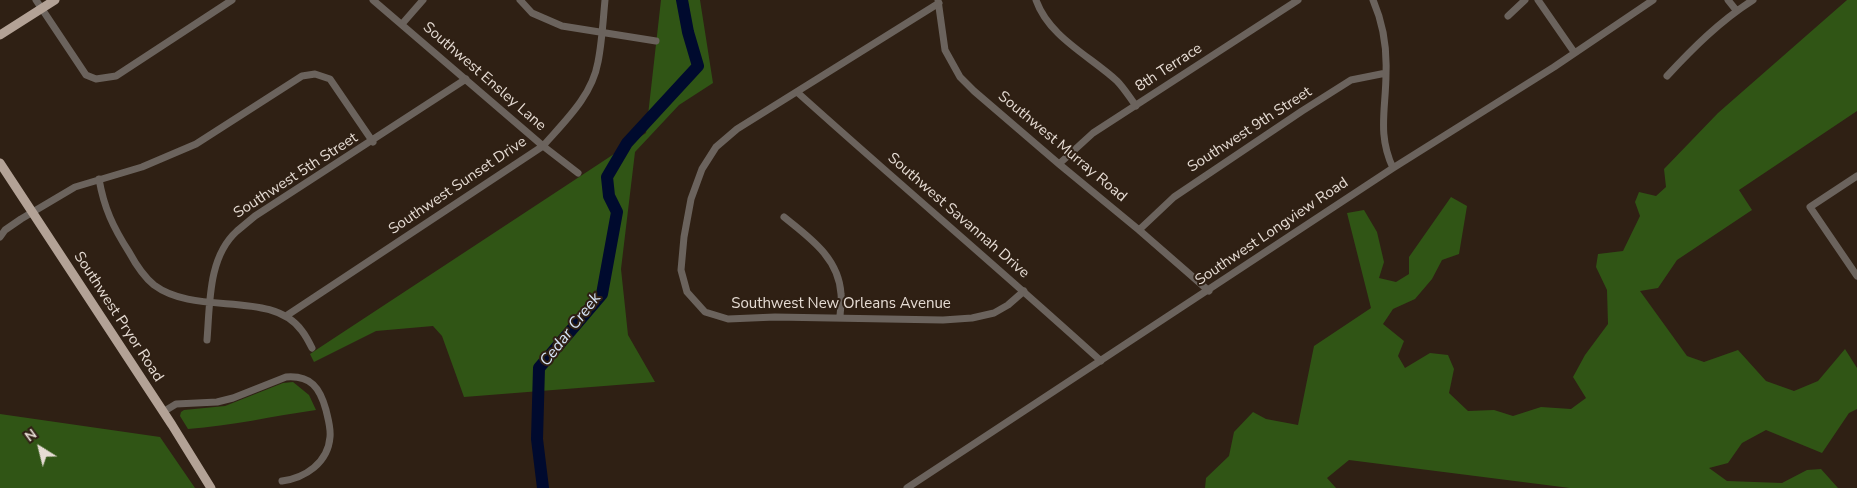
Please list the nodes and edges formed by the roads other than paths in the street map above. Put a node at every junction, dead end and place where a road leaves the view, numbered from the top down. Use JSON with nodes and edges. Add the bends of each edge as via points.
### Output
{"nodes":[{"id":1,"x":36,"y":0,"type":"edge"},
{"id":2,"x":55,"y":0,"type":"edge"},
{"id":3,"x":232,"y":0,"type":"edge"},
{"id":4,"x":373,"y":0,"type":"edge"},
{"id":5,"x":423,"y":0,"type":"edge"},
{"id":6,"x":520,"y":0,"type":"edge"},
{"id":7,"x":606,"y":0,"type":"edge"},
{"id":8,"x":1036,"y":0,"type":"edge"},
{"id":9,"x":1298,"y":0,"type":"edge"},
{"id":10,"x":1373,"y":0,"type":"edge"},
{"id":11,"x":1524,"y":0,"type":"edge"},
{"id":12,"x":1538,"y":0,"type":"edge"},
{"id":13,"x":1653,"y":0,"type":"edge"},
{"id":14,"x":1728,"y":0,"type":"edge"},
{"id":15,"x":1753,"y":0,"type":"edge"},
{"id":16,"x":938,"y":2,"type":"edge"},
{"id":17,"x":41,"y":9,"type":"junction"},
{"id":18,"x":1736,"y":10,"type":"junction"},
{"id":19,"x":1508,"y":16,"type":"dead end"},
{"id":20,"x":402,"y":24,"type":"junction"},
{"id":21,"x":602,"y":32,"type":"junction"},
{"id":22,"x":0,"y":36,"type":"edge"},
{"id":23,"x":656,"y":41,"type":"dead end"},
{"id":24,"x":1574,"y":52,"type":"junction"},
{"id":25,"x":1386,"y":73,"type":"junction"},
{"id":26,"x":1667,"y":76,"type":"dead end"},
{"id":27,"x":466,"y":79,"type":"junction"},
{"id":28,"x":797,"y":92,"type":"junction"},
{"id":29,"x":1136,"y":106,"type":"junction"},
{"id":30,"x":373,"y":142,"type":"junction"},
{"id":31,"x":543,"y":146,"type":"junction"},
{"id":32,"x":0,"y":162,"type":"edge"},
{"id":33,"x":1059,"y":164,"type":"junction"},
{"id":34,"x":1393,"y":168,"type":"junction"},
{"id":35,"x":578,"y":173,"type":"dead end"},
{"id":36,"x":1857,"y":176,"type":"edge"},
{"id":37,"x":99,"y":179,"type":"junction"},
{"id":38,"x":32,"y":211,"type":"junction"},
{"id":39,"x":784,"y":217,"type":"dead end"},
{"id":40,"x":1139,"y":230,"type":"junction"},
{"id":41,"x":0,"y":237,"type":"edge"},
{"id":42,"x":1857,"y":276,"type":"edge"},
{"id":43,"x":1024,"y":291,"type":"junction"},
{"id":44,"x":1209,"y":291,"type":"junction"},
{"id":45,"x":210,"y":303,"type":"junction"},
{"id":46,"x":286,"y":316,"type":"junction"},
{"id":47,"x":840,"y":318,"type":"junction"},
{"id":48,"x":207,"y":340,"type":"dead end"},
{"id":49,"x":312,"y":348,"type":"dead end"},
{"id":50,"x":1101,"y":361,"type":"junction"},
{"id":51,"x":163,"y":412,"type":"junction"},
{"id":52,"x":282,"y":481,"type":"dead end"},
{"id":53,"x":211,"y":488,"type":"edge"},
{"id":54,"x":907,"y":488,"type":"edge"}],
"edges":[{"from":1,"to":17,"type":"street"},
{"from":2,"to":17,"type":"main road"},
{"from":3,"to":17,"type":"street","via":[[116,76],[96,79],[86,75]]},
{"from":4,"to":20,"type":"street","name":"Southwest Ensley Lane"},
{"from":5,"to":20,"type":"street"},
{"from":6,"to":21,"type":"street","via":[[532,13],[546,20],[562,26]]},
{"from":7,"to":21,"type":"street","name":"Southwest Sunset Drive"},
{"from":8,"to":29,"type":"street","via":[[1048,22],[1076,50],[1118,82]]},
{"from":9,"to":29,"type":"street","name":"8th Terrace"},
{"from":10,"to":25,"type":"street","via":[[1385,42]]},
{"from":11,"to":19,"type":"street"},
{"from":12,"to":24,"type":"street"},
{"from":13,"to":24,"type":"street","name":"Southwest Longview Road"},
{"from":14,"to":18,"type":"street"},
{"from":15,"to":18,"type":"street"},
{"from":16,"to":28,"type":"street","name":"Southwest New Orleans Avenue"},
{"from":16,"to":33,"type":"street","name":"Southwest Murray Road","via":[[945,50],[960,77]]},
{"from":17,"to":22,"type":"main road"},
{"from":18,"to":26,"type":"street"},
{"from":20,"to":27,"type":"street","name":"Southwest Ensley Lane"},
{"from":21,"to":23,"type":"street"},
{"from":21,"to":31,"type":"street","name":"Southwest Sunset Drive","via":[[598,64],[590,85],[576,110]]},
{"from":24,"to":34,"type":"street","name":"Southwest Longview Road"},
{"from":25,"to":34,"type":"street","via":[[1383,137]]},
{"from":25,"to":40,"type":"street","name":"Southwest 9th Street","via":[[1351,80],[1302,111],[1174,197]]},
{"from":27,"to":30,"type":"street","name":"Southwest 5th Street"},
{"from":27,"to":31,"type":"street","name":"Southwest Ensley Lane"},
{"from":28,"to":43,"type":"street","name":"Southwest Savannah Drive"},
{"from":28,"to":47,"type":"street","name":"Southwest New Orleans Avenue","via":[[737,129],[716,147],[702,169],[691,198],[681,270],[687,292],[705,312],[728,319]]},
{"from":29,"to":33,"type":"street","name":"8th Terrace","via":[[1093,133]]},
{"from":30,"to":37,"type":"street","via":[[330,79],[315,74],[289,83],[196,144],[142,167]]},
{"from":30,"to":45,"type":"street","name":"Southwest 5th Street","via":[[236,232],[222,251],[213,277]]},
{"from":31,"to":35,"type":"street","name":"Southwest Ensley Lane"},
{"from":31,"to":46,"type":"street","name":"Southwest Sunset Drive"},
{"from":32,"to":38,"type":"main road","name":"Southwest Pryor Road"},
{"from":33,"to":40,"type":"street","name":"Southwest Murray Road"},
{"from":34,"to":44,"type":"street","name":"Southwest Longview Road"},
{"from":36,"to":42,"type":"street","via":[[1810,207]]},
{"from":37,"to":38,"type":"street","via":[[75,187]]},
{"from":37,"to":45,"type":"street","via":[[110,220],[153,285],[176,297]]},
{"from":38,"to":41,"type":"street"},
{"from":38,"to":51,"type":"main road","name":"Southwest Pryor Road"},
{"from":39,"to":47,"type":"street","via":[[818,244],[837,273],[841,294]]},
{"from":40,"to":44,"type":"street","name":"Southwest Murray Road"},
{"from":43,"to":47,"type":"street","name":"Southwest New Orleans Avenue","via":[[994,314],[972,318]]},
{"from":43,"to":50,"type":"street","name":"Southwest Savannah Drive"},
{"from":44,"to":50,"type":"street","name":"Southwest Longview Road"},
{"from":45,"to":46,"type":"street","via":[[270,309]]},
{"from":45,"to":48,"type":"street","name":"Southwest 5th Street"},
{"from":46,"to":49,"type":"street","via":[[302,330]]},
{"from":50,"to":54,"type":"street","name":"Southwest Longview Road"},
{"from":51,"to":52,"type":"street","via":[[176,404],[233,398],[286,377],[308,381],[322,396],[330,426],[329,441],[313,469],[300,477]]},
{"from":51,"to":53,"type":"main road","name":"Southwest Pryor Road"}]}
